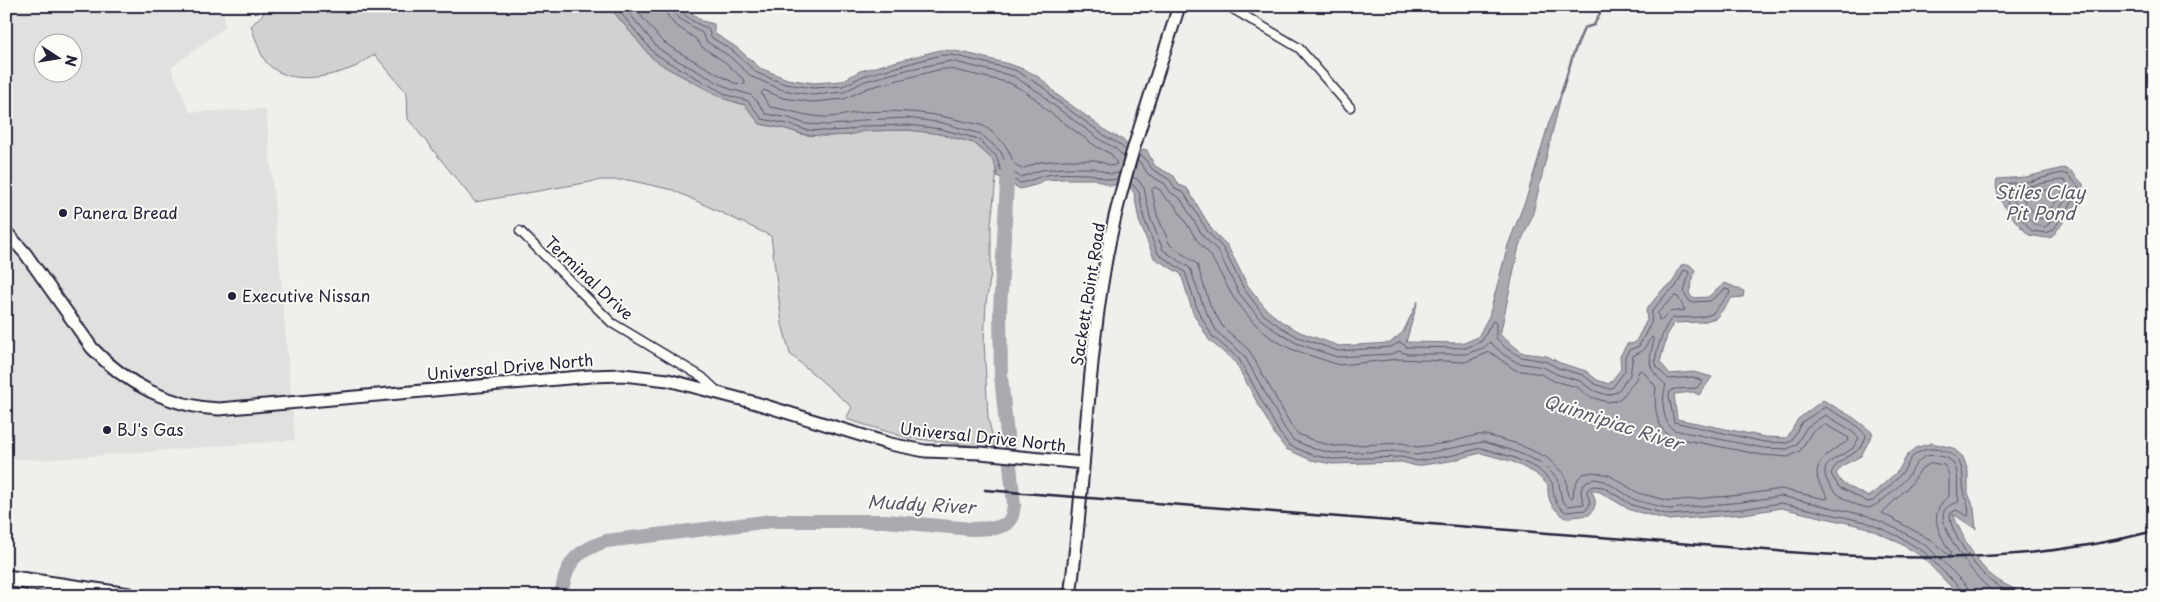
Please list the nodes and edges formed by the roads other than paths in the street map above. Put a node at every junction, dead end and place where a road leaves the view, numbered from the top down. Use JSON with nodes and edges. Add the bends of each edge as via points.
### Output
{"nodes":[{"id":1,"x":1179,"y":6,"type":"edge"},
{"id":2,"x":1228,"y":6,"type":"edge"},
{"id":3,"x":1350,"y":107,"type":"dead end"},
{"id":4,"x":6,"y":232,"type":"edge"},
{"id":5,"x":520,"y":232,"type":"dead end"},
{"id":6,"x":717,"y":392,"type":"junction"},
{"id":7,"x":1083,"y":464,"type":"junction"},
{"id":8,"x":6,"y":578,"type":"edge"},
{"id":9,"x":129,"y":596,"type":"edge"},
{"id":10,"x":1070,"y":596,"type":"edge"}],
"edges":[{"from":1,"to":7,"type":"street","name":"Sackett Point Road","via":[[1111,235],[1100,296]]},
{"from":2,"to":3,"type":"street","via":[[1299,48]]},
{"from":4,"to":6,"type":"street","name":"Universal Drive North","via":[[102,359],[148,390],[188,406],[219,409],[623,375],[668,380]]},
{"from":5,"to":6,"type":"street","name":"Terminal Drive","via":[[612,323],[702,376]]},
{"from":6,"to":7,"type":"street","name":"Universal Drive North","via":[[890,444],[925,451],[980,453]]},
{"from":7,"to":10,"type":"street","name":"Sackett Point Road"},
{"from":8,"to":9,"type":"highway"}]}
